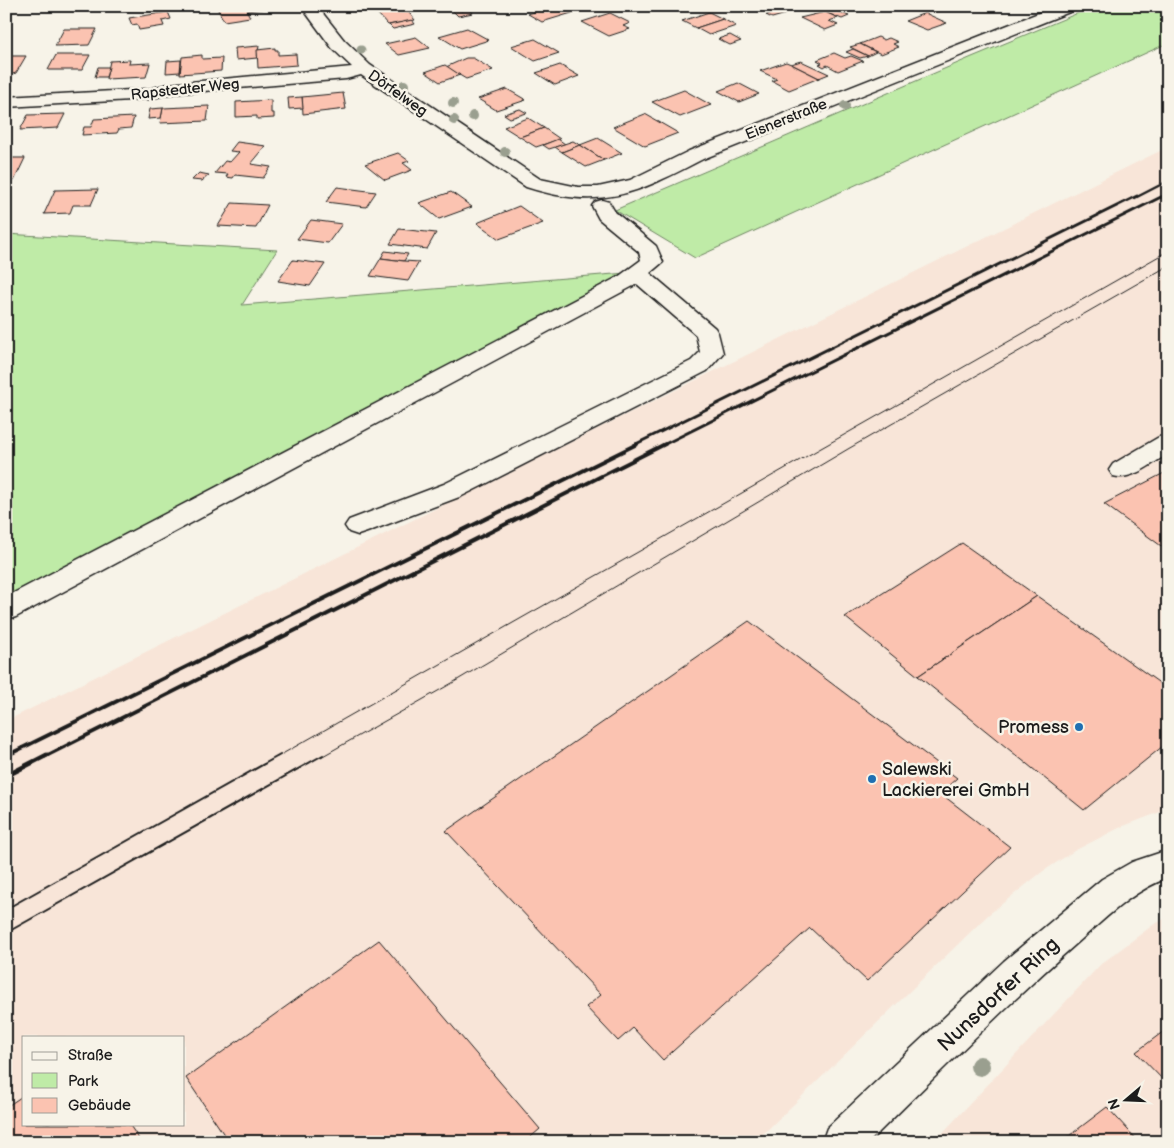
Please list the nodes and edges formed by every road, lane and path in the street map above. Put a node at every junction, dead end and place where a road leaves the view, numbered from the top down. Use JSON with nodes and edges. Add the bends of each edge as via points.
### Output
{"nodes":[{"id":1,"x":309,"y":6,"type":"edge"},
{"id":2,"x":1071,"y":6,"type":"edge"},
{"id":3,"x":364,"y":69,"type":"junction"},
{"id":4,"x":6,"y":102,"type":"edge"},
{"id":5,"x":503,"y":163,"type":"joint"},
{"id":6,"x":602,"y":206,"type":"dead end"},
{"id":7,"x":637,"y":273,"type":"junction"},
{"id":8,"x":1168,"y":443,"type":"edge"},
{"id":9,"x":1122,"y":470,"type":"dead end"},
{"id":10,"x":358,"y":526,"type":"dead end"},
{"id":11,"x":6,"y":610,"type":"edge"},
{"id":12,"x":1168,"y":864,"type":"edge"},
{"id":13,"x":841,"y":1142,"type":"edge"}],
"edges":[{"from":1,"to":3,"type":"street","name":"Dörfelweg","via":[[338,44]]},
{"from":2,"to":5,"type":"street","name":"Eisnerstraße","via":[[696,155],[647,181],[619,191],[596,194],[547,189],[533,184]]},
{"from":3,"to":4,"type":"street","name":"Rapstedter Weg","via":[[346,74],[170,89],[149,94]]},
{"from":3,"to":5,"type":"street","name":"Dörfelweg"},
{"from":6,"to":7,"type":"street","via":[[606,215],[649,250],[652,262]]},
{"from":7,"to":10,"type":"street","via":[[707,333],[712,354],[698,366],[453,490]]},
{"from":7,"to":11,"type":"street","via":[[626,282]]},
{"from":8,"to":9,"type":"street"},
{"from":12,"to":13,"type":"street","name":"Nunsdorfer Ring","via":[[1144,872],[1114,890],[1017,973]]}]}
